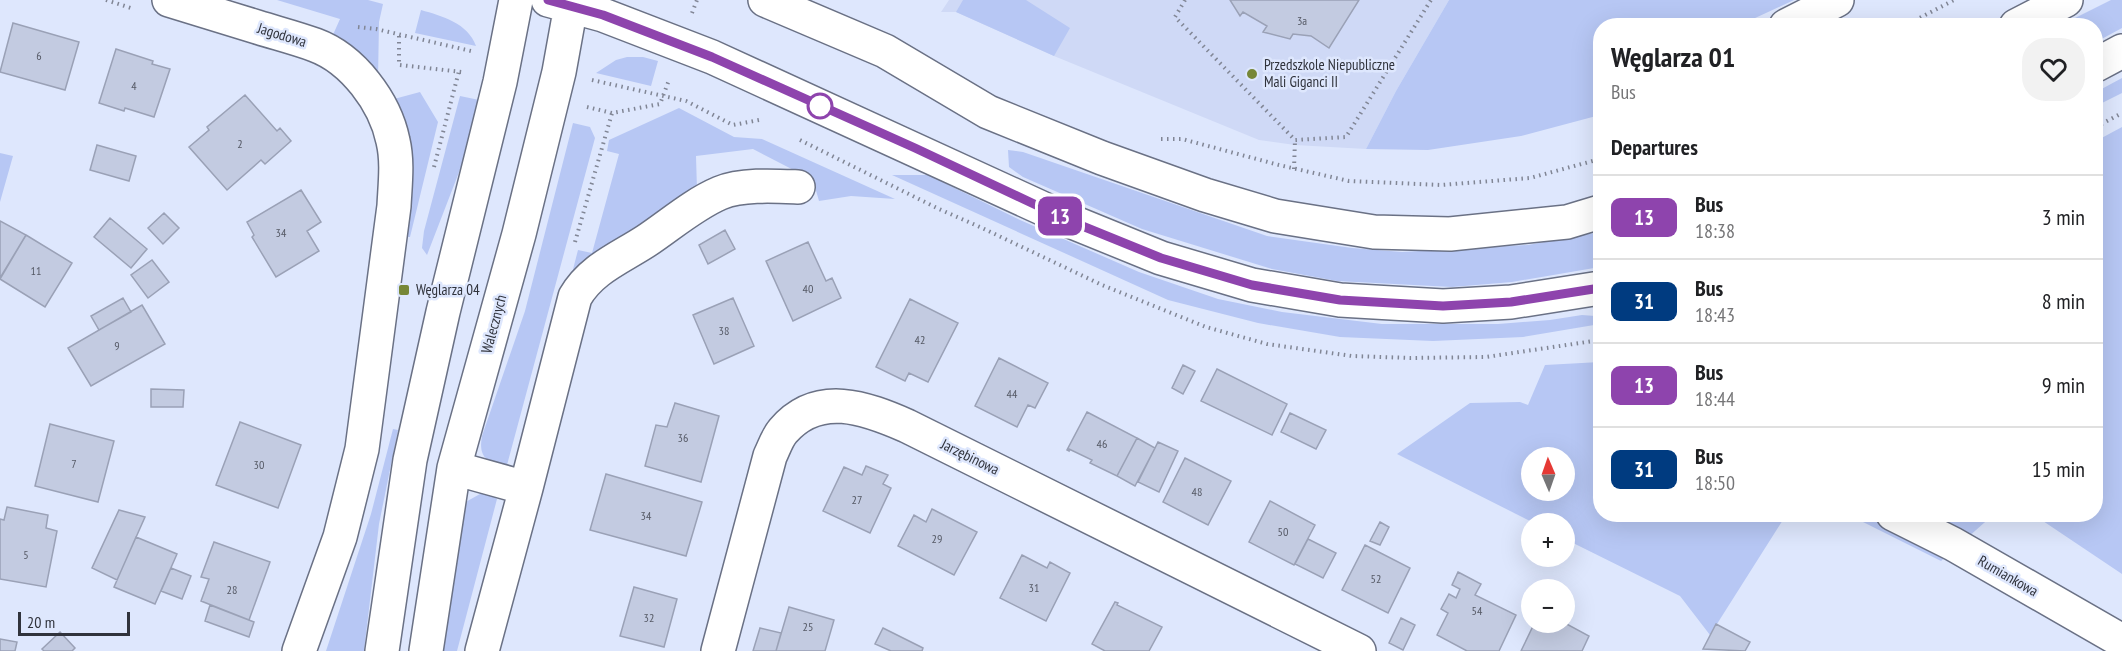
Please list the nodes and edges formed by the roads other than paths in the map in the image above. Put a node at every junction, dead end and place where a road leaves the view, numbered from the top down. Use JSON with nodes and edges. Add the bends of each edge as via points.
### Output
{"nodes":[{"id":1,"x":516,"y":0,"type":"edge"},
{"id":2,"x":765,"y":0,"type":"edge"},
{"id":3,"x":1837,"y":0,"type":"edge"},
{"id":4,"x":2063,"y":1,"type":"edge"},
{"id":5,"x":564,"y":2,"type":"edge"},
{"id":6,"x":154,"y":5,"type":"edge"},
{"id":7,"x":1802,"y":18,"type":"edge"},
{"id":8,"x":2031,"y":18,"type":"edge"},
{"id":9,"x":2122,"y":51,"type":"edge"},
{"id":10,"x":2103,"y":61,"type":"edge"},
{"id":11,"x":798,"y":187,"type":"dead end"},
{"id":12,"x":1593,"y":214,"type":"edge"},
{"id":13,"x":1593,"y":289,"type":"edge"},
{"id":14,"x":454,"y":468,"type":"junction"},
{"id":15,"x":526,"y":488,"type":"junction"},
{"id":16,"x":1909,"y":522,"type":"edge"},
{"id":17,"x":2122,"y":641,"type":"edge"},
{"id":18,"x":299,"y":651,"type":"edge"},
{"id":19,"x":382,"y":651,"type":"edge"},
{"id":20,"x":426,"y":651,"type":"edge"},
{"id":21,"x":482,"y":651,"type":"edge"},
{"id":22,"x":718,"y":651,"type":"edge"},
{"id":23,"x":1359,"y":651,"type":"edge"}],
"edges":[{"from":1,"to":19,"type":"street","via":[[410,460]]},
{"from":2,"to":12,"type":"street","via":[[885,51],[988,112],[1143,173],[1275,216],[1374,232],[1450,234],[1567,222]]},
{"from":3,"to":7,"type":"street"},
{"from":4,"to":8,"type":"street"},
{"from":5,"to":13,"type":"street","via":[[712,57],[1070,221],[1161,258],[1252,285],[1340,300],[1443,306],[1511,302]]},
{"from":5,"to":14,"type":"street","name":"Walecznych","via":[[559,72]]},
{"from":6,"to":18,"type":"street","name":"Jagodowa","via":[[317,45],[347,64],[364,82],[394,142],[394,206],[364,437],[340,537]]},
{"from":9,"to":10,"type":"street"},
{"from":11,"to":15,"type":"street","via":[[765,185],[722,192],[600,268],[582,285],[575,297]]},
{"from":14,"to":15,"type":"street"},
{"from":14,"to":20,"type":"street","name":"Walecznych"},
{"from":15,"to":21,"type":"street"},
{"from":16,"to":17,"type":"street","name":"Rumiankowa"},
{"from":22,"to":23,"type":"street","name":"Jarzębinowa","via":[[770,456],[782,432],[800,416],[825,407],[851,406],[907,426]]}]}
